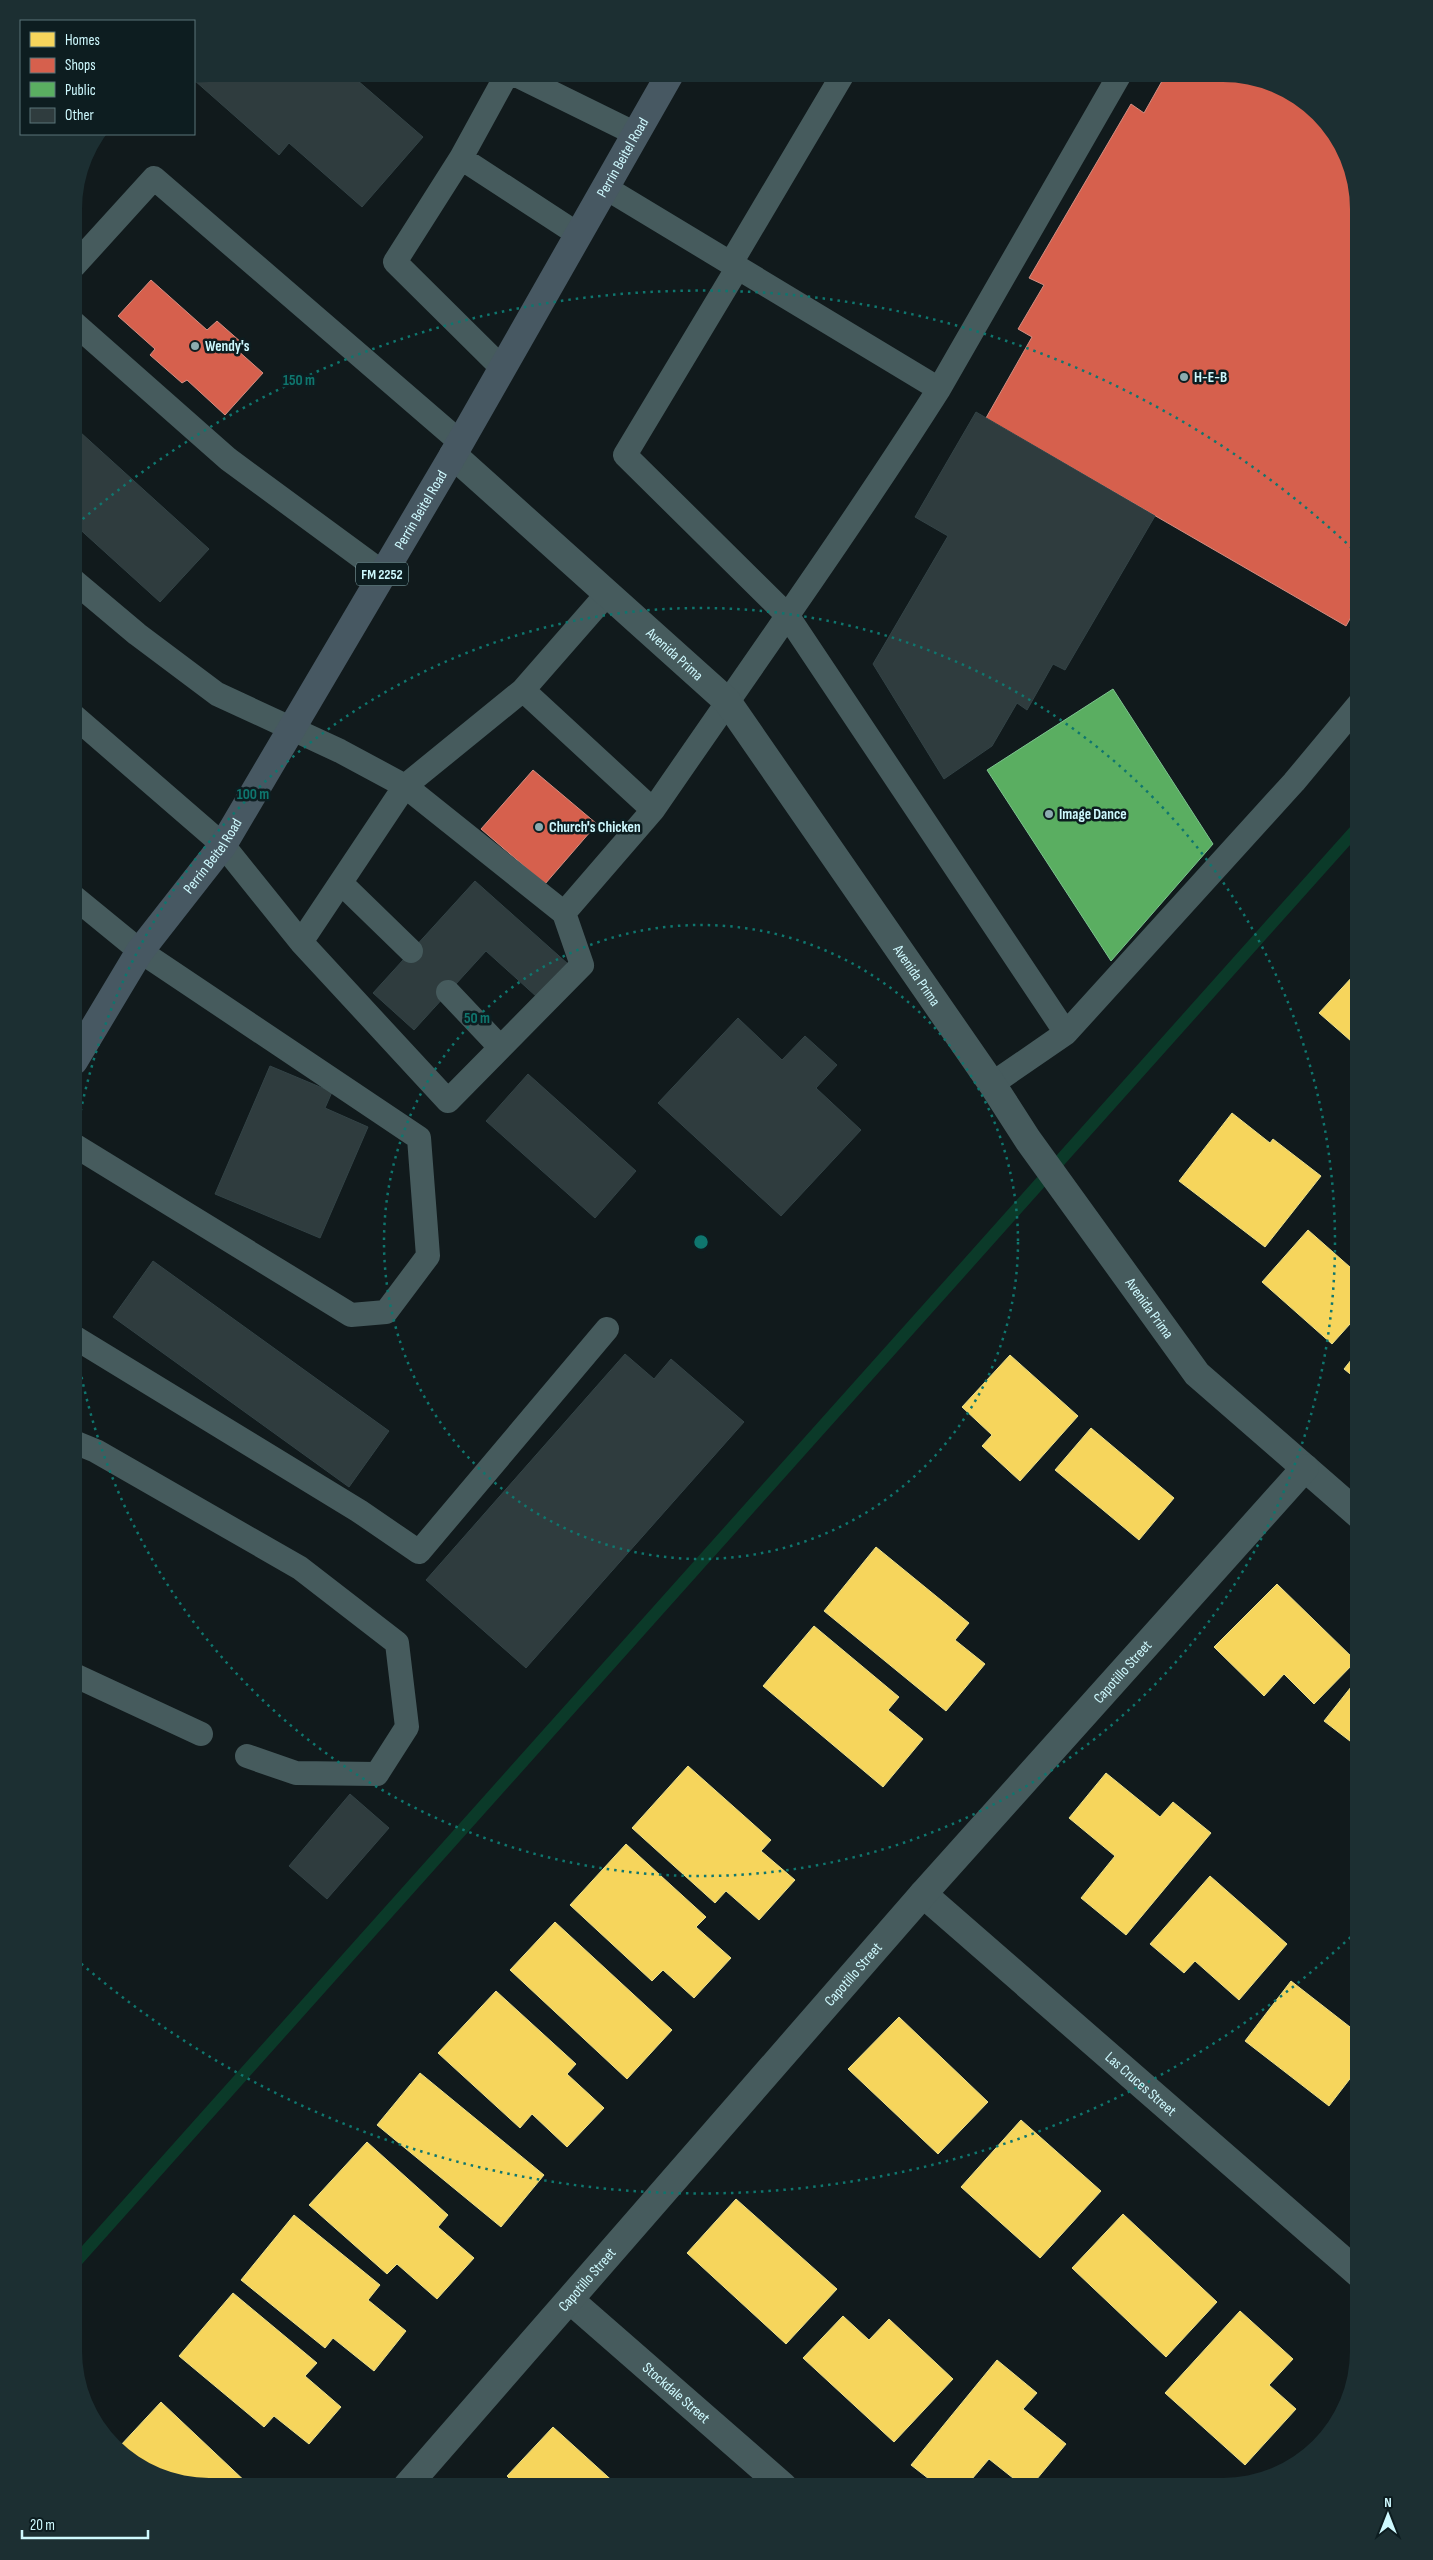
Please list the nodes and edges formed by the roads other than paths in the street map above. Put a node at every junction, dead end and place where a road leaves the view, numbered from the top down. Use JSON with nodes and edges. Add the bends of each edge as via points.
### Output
{"nodes":[{"id":1,"x":502,"y":83,"type":"edge"},
{"id":2,"x":532,"y":83,"type":"edge"},
{"id":3,"x":665,"y":83,"type":"edge"},
{"id":4,"x":837,"y":83,"type":"edge"},
{"id":5,"x":1115,"y":83,"type":"edge"},
{"id":6,"x":636,"y":134,"type":"junction"},
{"id":7,"x":461,"y":158,"type":"junction"},
{"id":8,"x":606,"y":188,"type":"junction"},
{"id":9,"x":578,"y":235,"type":"junction"},
{"id":10,"x":83,"y":256,"type":"edge"},
{"id":11,"x":735,"y":265,"type":"junction"},
{"id":12,"x":83,"y":331,"type":"edge"},
{"id":13,"x":502,"y":368,"type":"junction"},
{"id":14,"x":939,"y":389,"type":"junction"},
{"id":15,"x":456,"y":449,"type":"junction"},
{"id":16,"x":383,"y":573,"type":"junction"},
{"id":17,"x":83,"y":589,"type":"edge"},
{"id":18,"x":607,"y":594,"type":"junction"},
{"id":19,"x":787,"y":615,"type":"junction"},
{"id":20,"x":523,"y":690,"type":"junction"},
{"id":21,"x":726,"y":701,"type":"junction"},
{"id":22,"x":1350,"y":715,"type":"edge"},
{"id":23,"x":83,"y":724,"type":"edge"},
{"id":24,"x":293,"y":729,"type":"junction"},
{"id":25,"x":405,"y":786,"type":"junction"},
{"id":26,"x":654,"y":810,"type":"junction"},
{"id":27,"x":223,"y":845,"type":"junction"},
{"id":28,"x":341,"y":883,"type":"junction"},
{"id":29,"x":83,"y":904,"type":"edge"},
{"id":30,"x":564,"y":913,"type":"junction"},
{"id":31,"x":301,"y":942,"type":"junction"},
{"id":32,"x":140,"y":951,"type":"junction"},
{"id":33,"x":411,"y":952,"type":"dead end"},
{"id":34,"x":448,"y":992,"type":"dead end"},
{"id":35,"x":1066,"y":1033,"type":"junction"},
{"id":36,"x":83,"y":1047,"type":"edge"},
{"id":37,"x":500,"y":1047,"type":"junction"},
{"id":38,"x":992,"y":1084,"type":"junction"},
{"id":39,"x":83,"y":1150,"type":"edge"},
{"id":40,"x":607,"y":1329,"type":"dead end"},
{"id":41,"x":82,"y":1342,"type":"edge"},
{"id":42,"x":82,"y":1445,"type":"edge"},
{"id":43,"x":1305,"y":1468,"type":"junction"},
{"id":44,"x":1350,"y":1508,"type":"edge"},
{"id":45,"x":82,"y":1679,"type":"edge"},
{"id":46,"x":201,"y":1734,"type":"dead end"},
{"id":47,"x":247,"y":1756,"type":"dead end"},
{"id":48,"x":922,"y":1894,"type":"junction"},
{"id":49,"x":1350,"y":2266,"type":"edge"},
{"id":50,"x":570,"y":2300,"type":"junction"},
{"id":51,"x":415,"y":2477,"type":"edge"},
{"id":52,"x":773,"y":2478,"type":"edge"}],
"edges":[{"from":1,"to":7,"type":"lane"},
{"from":2,"to":6,"type":"lane"},
{"from":3,"to":6,"type":"main road","name":"Perrin Beitel Road","number":"FM 2252"},
{"from":4,"to":11,"type":"lane"},
{"from":5,"to":14,"type":"lane"},
{"from":6,"to":8,"type":"main road","name":"Perrin Beitel Road","number":"FM 2252"},
{"from":7,"to":9,"type":"lane"},
{"from":7,"to":13,"type":"lane","via":[[395,262]]},
{"from":8,"to":9,"type":"main road","name":"Perrin Beitel Road","number":"FM 2252"},
{"from":8,"to":11,"type":"lane"},
{"from":9,"to":13,"type":"main road","name":"Perrin Beitel Road","number":"FM 2252"},
{"from":10,"to":15,"type":"lane","via":[[154,178]]},
{"from":11,"to":14,"type":"lane"},
{"from":11,"to":19,"type":"lane","via":[[625,456]]},
{"from":12,"to":16,"type":"lane","via":[[228,459]]},
{"from":13,"to":15,"type":"main road","name":"Perrin Beitel Road","number":"FM 2252"},
{"from":14,"to":19,"type":"lane","via":[[870,498]]},
{"from":15,"to":16,"type":"main road","name":"Perrin Beitel Road","number":"FM 2252"},
{"from":15,"to":18,"type":"street","name":"Avenida Prima"},
{"from":16,"to":24,"type":"main road","name":"Perrin Beitel Road","number":"FM 2252"},
{"from":17,"to":24,"type":"lane","via":[[217,694]]},
{"from":18,"to":20,"type":"lane"},
{"from":18,"to":21,"type":"street","name":"Avenida Prima"},
{"from":19,"to":21,"type":"lane"},
{"from":19,"to":35,"type":"lane"},
{"from":20,"to":25,"type":"lane"},
{"from":20,"to":26,"type":"lane"},
{"from":21,"to":26,"type":"lane"},
{"from":21,"to":38,"type":"street","name":"Avenida Prima"},
{"from":22,"to":35,"type":"lane","via":[[1294,782]]},
{"from":23,"to":27,"type":"lane"},
{"from":24,"to":25,"type":"lane"},
{"from":24,"to":27,"type":"main road","name":"Perrin Beitel Road","number":"FM 2252"},
{"from":25,"to":28,"type":"lane"},
{"from":25,"to":30,"type":"lane"},
{"from":26,"to":30,"type":"lane"},
{"from":27,"to":31,"type":"lane"},
{"from":27,"to":32,"type":"main road","name":"Perrin Beitel Road","number":"FM 2252"},
{"from":28,"to":31,"type":"lane"},
{"from":28,"to":33,"type":"lane"},
{"from":29,"to":32,"type":"lane"},
{"from":30,"to":37,"type":"lane","via":[[582,965]]},
{"from":31,"to":37,"type":"lane","via":[[448,1101]]},
{"from":32,"to":36,"type":"main road","name":"Perrin Beitel Road","number":"FM 2252"},
{"from":32,"to":39,"type":"lane","via":[[419,1138],[428,1256],[386,1312],[351,1315]]},
{"from":34,"to":37,"type":"lane"},
{"from":35,"to":38,"type":"lane"},
{"from":38,"to":43,"type":"street","name":"Avenida Prima","via":[[1028,1140],[1196,1374]]},
{"from":40,"to":41,"type":"lane","via":[[419,1552]]},
{"from":42,"to":47,"type":"lane","via":[[300,1568],[397,1643],[407,1727],[377,1774],[296,1773]]},
{"from":43,"to":44,"type":"street","name":"Avenida Prima"},
{"from":43,"to":48,"type":"street","name":"Capotillo Street"},
{"from":45,"to":46,"type":"lane"},
{"from":48,"to":49,"type":"street","name":"Las Cruces Street"},
{"from":48,"to":50,"type":"street","name":"Capotillo Street"},
{"from":50,"to":51,"type":"street","name":"Capotillo Street"},
{"from":50,"to":52,"type":"street","name":"Stockdale Street"}]}
